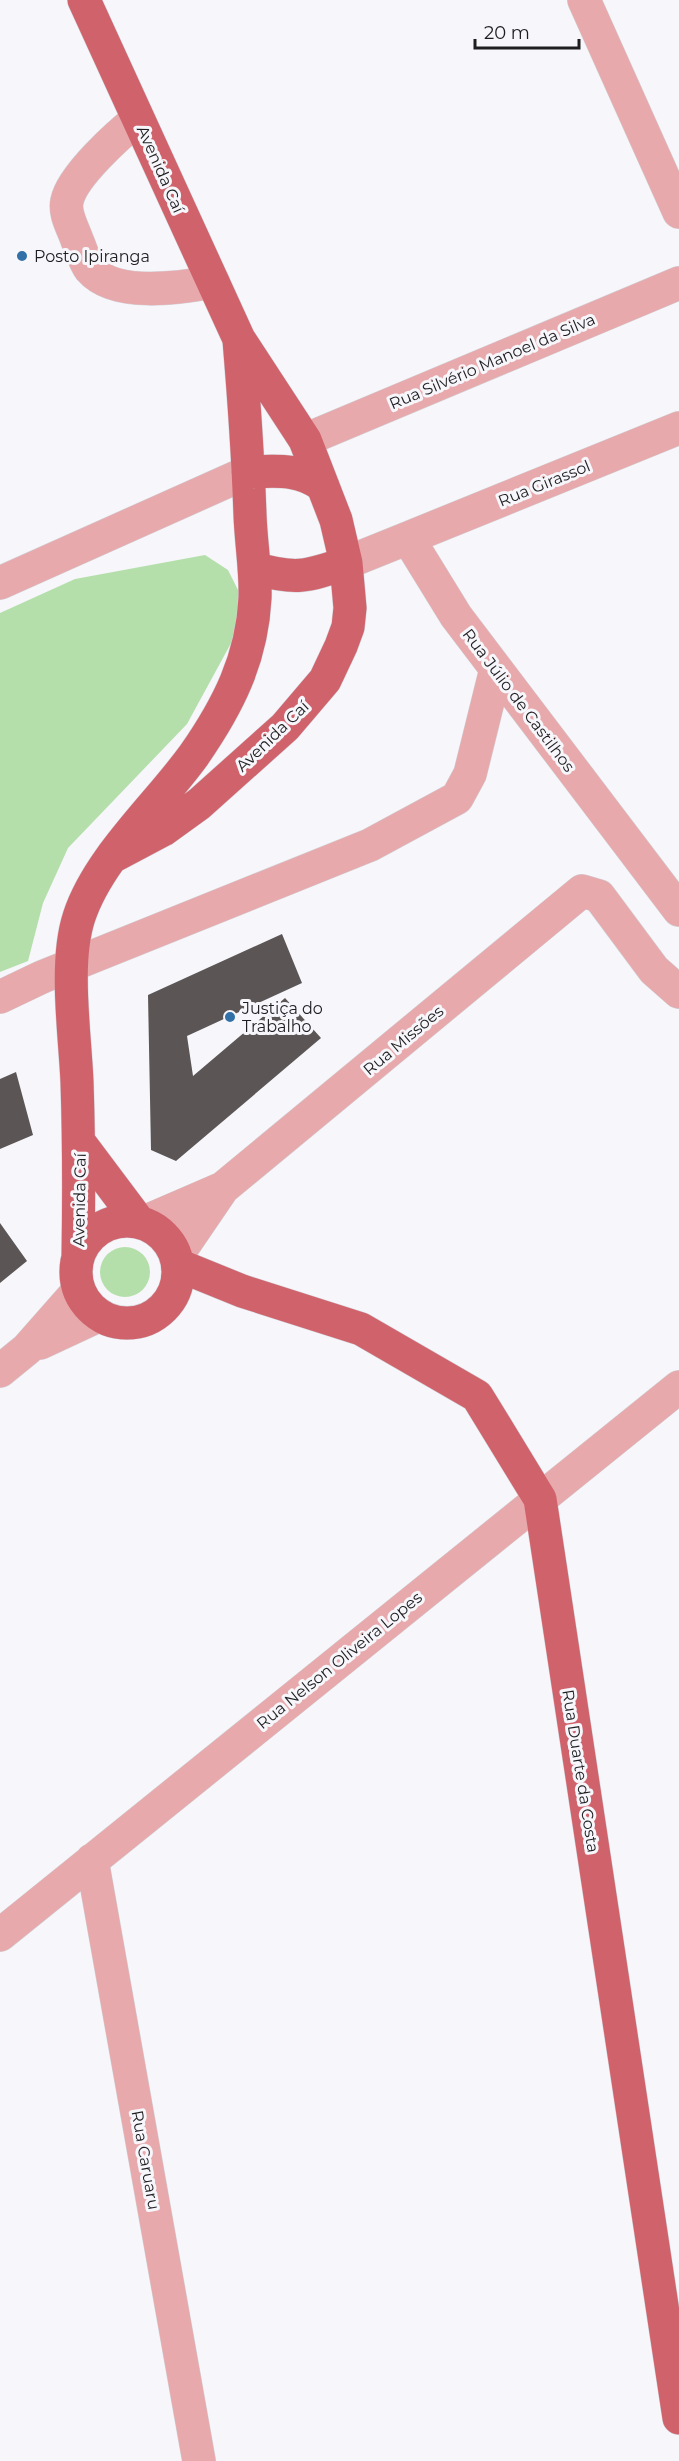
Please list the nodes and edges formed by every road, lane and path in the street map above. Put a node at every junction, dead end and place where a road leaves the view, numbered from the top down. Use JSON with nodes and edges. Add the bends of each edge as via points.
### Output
{"nodes":[{"id":1,"x":84,"y":0,"type":"edge"},
{"id":2,"x":584,"y":0,"type":"edge"},
{"id":3,"x":138,"y":119,"type":"junction"},
{"id":4,"x":679,"y":212,"type":"edge"},
{"id":5,"x":213,"y":282,"type":"junction"},
{"id":6,"x":679,"y":283,"type":"edge"},
{"id":7,"x":239,"y":339,"type":"junction"},
{"id":8,"x":679,"y":428,"type":"edge"},
{"id":9,"x":305,"y":440,"type":"junction"},
{"id":10,"x":248,"y":472,"type":"junction"},
{"id":11,"x":323,"y":486,"type":"junction"},
{"id":12,"x":408,"y":538,"type":"junction"},
{"id":13,"x":346,"y":563,"type":"junction"},
{"id":14,"x":254,"y":568,"type":"junction"},
{"id":15,"x":0,"y":583,"type":"edge"},
{"id":16,"x":496,"y":669,"type":"junction"},
{"id":17,"x":114,"y":856,"type":"junction"},
{"id":18,"x":679,"y":910,"type":"edge"},
{"id":19,"x":72,"y":965,"type":"junction"},
{"id":20,"x":679,"y":992,"type":"edge"},
{"id":21,"x":0,"y":996,"type":"edge"},
{"id":22,"x":79,"y":1142,"type":"junction"},
{"id":23,"x":223,"y":1188,"type":"junction"},
{"id":24,"x":141,"y":1223,"type":"junction"},
{"id":25,"x":78,"y":1258,"type":"junction"},
{"id":26,"x":177,"y":1261,"type":"junction"},
{"id":27,"x":80,"y":1290,"type":"junction"},
{"id":28,"x":242,"y":1291,"type":"junction"},
{"id":29,"x":171,"y":1298,"type":"junction"},
{"id":30,"x":100,"y":1316,"type":"junction"},
{"id":31,"x":27,"y":1349,"type":"junction"},
{"id":32,"x":0,"y":1371,"type":"edge"},
{"id":33,"x":679,"y":1386,"type":"edge"},
{"id":34,"x":540,"y":1499,"type":"junction"},
{"id":35,"x":92,"y":1860,"type":"junction"},
{"id":36,"x":0,"y":1935,"type":"edge"},
{"id":37,"x":674,"y":2345,"type":"edge"},
{"id":38,"x":679,"y":2418,"type":"edge"},
{"id":39,"x":199,"y":2461,"type":"edge"}],
"edges":[{"from":1,"to":3,"type":"main road","name":"Avenida Caí"},
{"from":2,"to":4,"type":"street"},
{"from":3,"to":5,"type":"main road","name":"Avenida Caí"},
{"from":3,"to":5,"type":"street","via":[[111,141],[67,200],[67,213],[89,267],[100,278],[129,286],[176,289]]},
{"from":5,"to":7,"type":"main road","name":"Avenida Caí"},
{"from":6,"to":9,"type":"street","name":"Rua Silvério Manoel da Silva"},
{"from":7,"to":9,"type":"main road","name":"Avenida Caí"},
{"from":7,"to":10,"type":"main road","name":"Avenida Caí"},
{"from":8,"to":12,"type":"street","name":"Rua Girassol"},
{"from":9,"to":11,"type":"main road","name":"Avenida Caí"},
{"from":10,"to":11,"type":"main road","via":[[297,472]]},
{"from":10,"to":14,"type":"main road","name":"Avenida Caí"},
{"from":10,"to":15,"type":"street"},
{"from":11,"to":13,"type":"main road","name":"Avenida Caí"},
{"from":12,"to":13,"type":"street"},
{"from":12,"to":16,"type":"street","name":"Rua Júlio de Castilhos","via":[[456,616]]},
{"from":13,"to":14,"type":"main road","via":[[316,573],[283,577]]},
{"from":13,"to":17,"type":"main road","name":"Avenida Caí","via":[[348,627],[335,662],[307,704],[199,804],[163,830]]},
{"from":14,"to":17,"type":"main road","name":"Avenida Caí","via":[[251,633],[236,686],[192,758]]},
{"from":16,"to":18,"type":"street","name":"Rua Júlio de Castilhos"},
{"from":16,"to":19,"type":"street","via":[[470,774],[458,798],[370,845]]},
{"from":17,"to":19,"type":"main road","name":"Avenida Caí","via":[[79,918]]},
{"from":19,"to":21,"type":"street"},
{"from":19,"to":22,"type":"main road","name":"Avenida Caí"},
{"from":20,"to":23,"type":"street","name":"Rua Missões","via":[[654,970],[599,896],[582,891]]},
{"from":22,"to":24,"type":"main road","name":"Avenida Caí"},
{"from":22,"to":25,"type":"main road","name":"Avenida Caí"},
{"from":23,"to":24,"type":"street","name":"Rua Missões"},
{"from":23,"to":26,"type":"street","name":"Rua Missões"},
{"from":24,"to":25,"type":"main road","via":[[120,1221],[102,1228],[87,1240]]},
{"from":24,"to":26,"type":"main road","via":[[169,1242]]},
{"from":25,"to":27,"type":"main road"},
{"from":26,"to":28,"type":"main road","name":"Rua Duarte da Costa"},
{"from":26,"to":29,"type":"main road","via":[[178,1277]]},
{"from":27,"to":30,"type":"main road"},
{"from":27,"to":31,"type":"street"},
{"from":28,"to":29,"type":"main road","name":"Rua Duarte da Costa"},
{"from":28,"to":34,"type":"main road","name":"Rua Duarte da Costa","via":[[362,1329],[477,1396]]},
{"from":29,"to":30,"type":"main road","via":[[147,1319],[115,1322]]},
{"from":30,"to":31,"type":"street"},
{"from":31,"to":32,"type":"street"},
{"from":33,"to":34,"type":"street","name":"Rua Nelson Oliveira Lopes"},
{"from":34,"to":35,"type":"street","name":"Rua Nelson Oliveira Lopes"},
{"from":34,"to":37,"type":"main road","name":"Rua Duarte da Costa"},
{"from":35,"to":36,"type":"street","name":"Rua Nelson Oliveira Lopes"},
{"from":35,"to":39,"type":"street","name":"Rua Caruaru"},
{"from":37,"to":38,"type":"main road","name":"Rua Duarte da Costa"}]}
